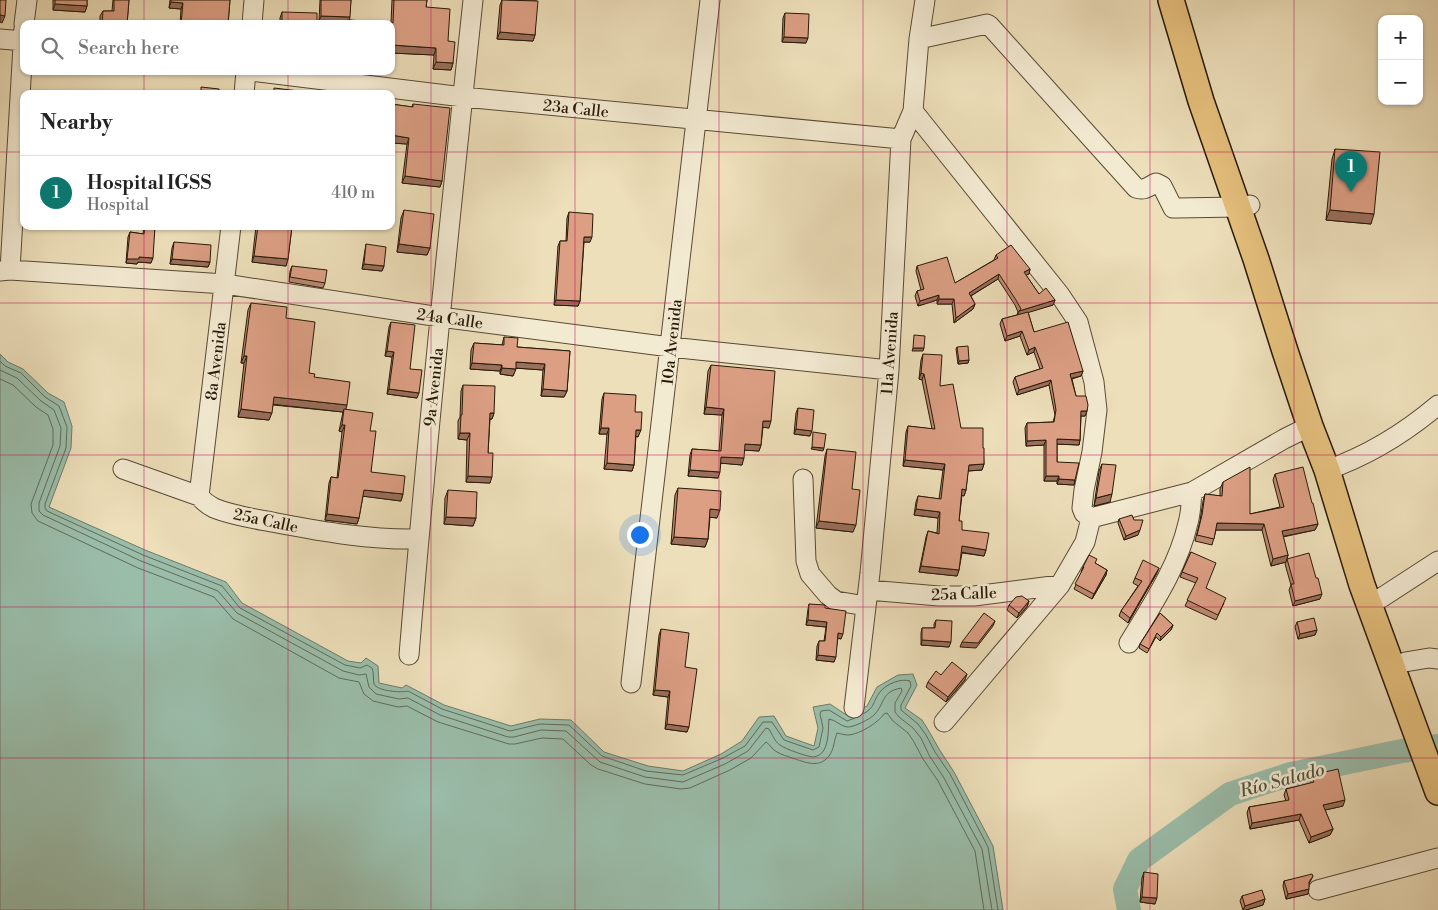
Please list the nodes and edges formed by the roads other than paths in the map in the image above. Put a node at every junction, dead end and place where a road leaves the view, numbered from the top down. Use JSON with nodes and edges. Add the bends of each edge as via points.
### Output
{"nodes":[{"id":1,"x":27,"y":0,"type":"edge"},
{"id":2,"x":254,"y":0,"type":"edge"},
{"id":3,"x":473,"y":0,"type":"edge"},
{"id":4,"x":710,"y":0,"type":"edge"},
{"id":5,"x":925,"y":0,"type":"edge"},
{"id":6,"x":1171,"y":0,"type":"edge"},
{"id":7,"x":1184,"y":0,"type":"edge"},
{"id":8,"x":25,"y":20,"type":"edge"},
{"id":9,"x":252,"y":20,"type":"edge"},
{"id":10,"x":20,"y":34,"type":"edge"},
{"id":11,"x":0,"y":39,"type":"edge"},
{"id":12,"x":919,"y":39,"type":"junction"},
{"id":13,"x":21,"y":75,"type":"edge"},
{"id":14,"x":246,"y":75,"type":"edge"},
{"id":15,"x":284,"y":75,"type":"edge"},
{"id":16,"x":244,"y":90,"type":"edge"},
{"id":17,"x":463,"y":97,"type":"junction"},
{"id":18,"x":913,"y":111,"type":"junction"},
{"id":19,"x":695,"y":120,"type":"junction"},
{"id":20,"x":901,"y":139,"type":"junction"},
{"id":21,"x":1244,"y":206,"type":"junction"},
{"id":22,"x":231,"y":230,"type":"edge"},
{"id":23,"x":5,"y":270,"type":"edge"},
{"id":24,"x":225,"y":284,"type":"junction"},
{"id":25,"x":440,"y":317,"type":"junction"},
{"id":26,"x":670,"y":347,"type":"junction"},
{"id":27,"x":889,"y":370,"type":"junction"},
{"id":28,"x":1438,"y":404,"type":"edge"},
{"id":29,"x":1310,"y":426,"type":"junction"},
{"id":30,"x":1334,"y":468,"type":"junction"},
{"id":31,"x":122,"y":469,"type":"dead end"},
{"id":32,"x":803,"y":479,"type":"dead end"},
{"id":33,"x":1192,"y":492,"type":"junction"},
{"id":34,"x":199,"y":496,"type":"junction"},
{"id":35,"x":1091,"y":518,"type":"junction"},
{"id":36,"x":418,"y":539,"type":"junction"},
{"id":37,"x":1438,"y":561,"type":"edge"},
{"id":38,"x":1060,"y":585,"type":"junction"},
{"id":39,"x":867,"y":598,"type":"junction"},
{"id":40,"x":1380,"y":598,"type":"junction"},
{"id":41,"x":1129,"y":643,"type":"dead end"},
{"id":42,"x":409,"y":655,"type":"dead end"},
{"id":43,"x":1438,"y":659,"type":"edge"},
{"id":44,"x":1405,"y":662,"type":"junction"},
{"id":45,"x":631,"y":683,"type":"dead end"},
{"id":46,"x":854,"y":708,"type":"dead end"},
{"id":47,"x":944,"y":722,"type":"dead end"},
{"id":48,"x":1431,"y":747,"type":"edge"},
{"id":49,"x":1436,"y":788,"type":"edge"},
{"id":50,"x":1438,"y":858,"type":"edge"},
{"id":51,"x":1318,"y":890,"type":"dead end"}],
"edges":[{"from":1,"to":8,"type":"street"},
{"from":2,"to":9,"type":"street"},
{"from":3,"to":17,"type":"street","name":"9a Avenida"},
{"from":4,"to":19,"type":"street","name":"10a Avenida"},
{"from":5,"to":12,"type":"street","name":"11a Avenida"},
{"from":6,"to":21,"type":"main road","via":[[1201,101]]},
{"from":7,"to":21,"type":"main road"},
{"from":10,"to":11,"type":"street"},
{"from":12,"to":18,"type":"street","name":"11a Avenida"},
{"from":12,"to":21,"type":"street","via":[[983,24],[990,26],[1136,188],[1141,190],[1159,184],[1173,208]]},
{"from":13,"to":23,"type":"street"},
{"from":14,"to":16,"type":"street"},
{"from":15,"to":17,"type":"street","name":"23a Calle"},
{"from":17,"to":19,"type":"street","name":"23a Calle"},
{"from":17,"to":25,"type":"street","name":"9a Avenida"},
{"from":18,"to":20,"type":"street","name":"11a Avenida"},
{"from":18,"to":35,"type":"street","via":[[1078,322],[1094,382],[1097,410],[1082,508]]},
{"from":19,"to":20,"type":"street","name":"23a Calle"},
{"from":19,"to":26,"type":"street","name":"10a Avenida"},
{"from":20,"to":27,"type":"street","name":"11a Avenida"},
{"from":21,"to":29,"type":"main road","via":[[1256,259]]},
{"from":21,"to":30,"type":"main road","via":[[1268,255]]},
{"from":22,"to":24,"type":"street","name":"8a Avenida"},
{"from":23,"to":24,"type":"street","name":"24a Calle"},
{"from":24,"to":25,"type":"street","name":"24a Calle"},
{"from":24,"to":34,"type":"street","name":"8a Avenida"},
{"from":25,"to":26,"type":"street","name":"24a Calle"},
{"from":25,"to":36,"type":"street","name":"9a Avenida"},
{"from":26,"to":27,"type":"street","name":"24a Calle"},
{"from":26,"to":45,"type":"street","name":"10a Avenida"},
{"from":27,"to":39,"type":"street","name":"11a Avenida"},
{"from":28,"to":30,"type":"street","via":[[1420,420],[1369,452]]},
{"from":29,"to":30,"type":"main road"},
{"from":29,"to":33,"type":"street"},
{"from":30,"to":40,"type":"main road"},
{"from":30,"to":48,"type":"main road","via":[[1362,585]]},
{"from":31,"to":34,"type":"street","name":"25a Calle"},
{"from":32,"to":39,"type":"street","name":"25a Calle","via":[[806,561],[810,574],[836,601]]},
{"from":33,"to":35,"type":"street"},
{"from":33,"to":41,"type":"street","via":[[1189,522],[1182,545],[1165,585]]},
{"from":34,"to":36,"type":"street","name":"25a Calle","via":[[213,507],[260,520],[326,532],[393,540]]},
{"from":35,"to":38,"type":"street","via":[[1085,542]]},
{"from":36,"to":42,"type":"street","name":"9a Avenida"},
{"from":37,"to":40,"type":"street"},
{"from":38,"to":39,"type":"street","name":"25a Calle","via":[[974,596]]},
{"from":38,"to":47,"type":"street"},
{"from":39,"to":46,"type":"street","name":"11a Avenida"},
{"from":40,"to":44,"type":"main road"},
{"from":43,"to":44,"type":"street"},
{"from":44,"to":48,"type":"main road"},
{"from":48,"to":49,"type":"main road"},
{"from":50,"to":51,"type":"street"}]}
